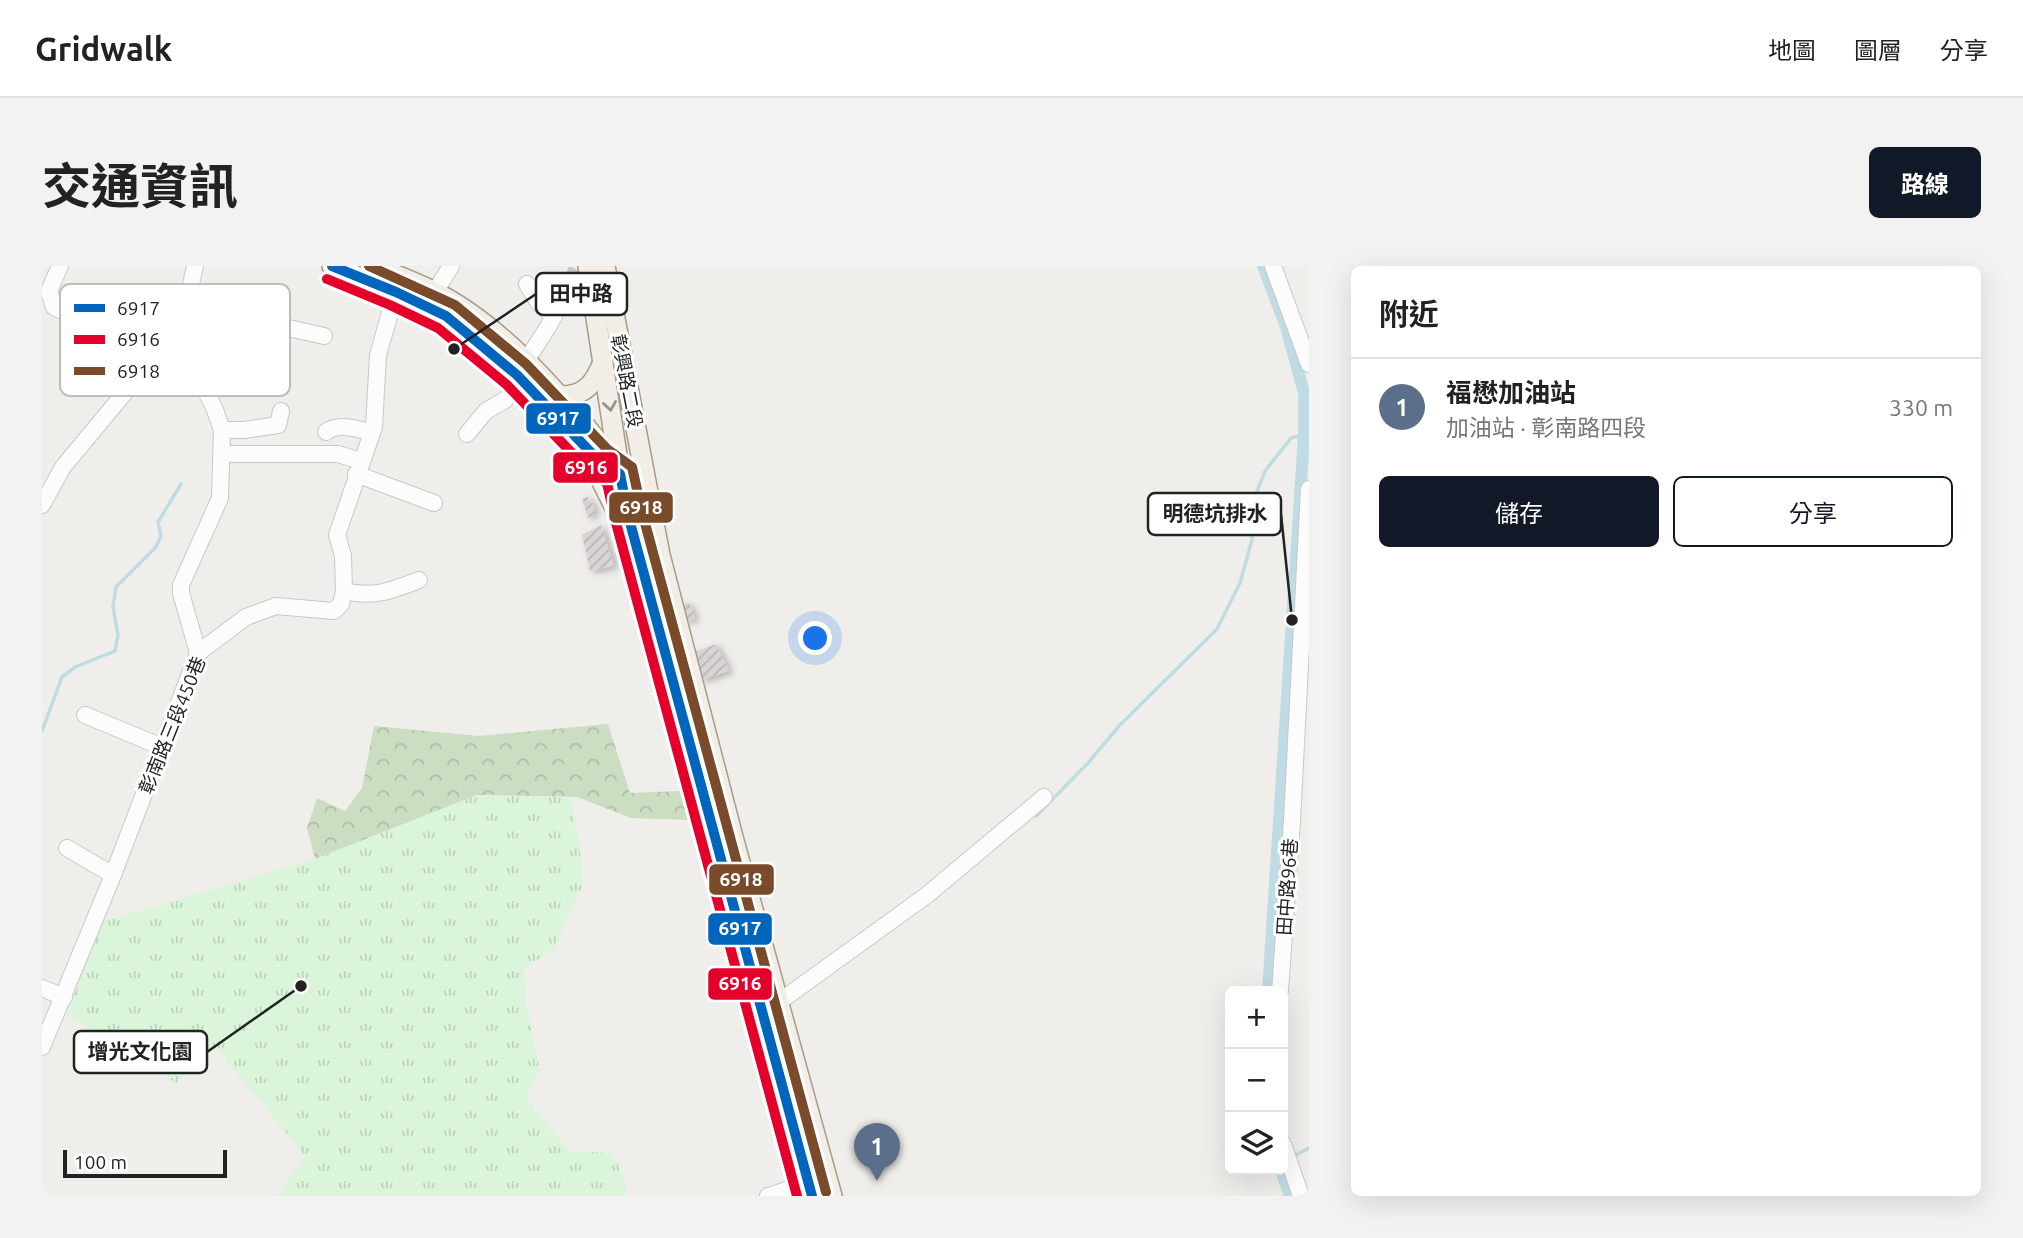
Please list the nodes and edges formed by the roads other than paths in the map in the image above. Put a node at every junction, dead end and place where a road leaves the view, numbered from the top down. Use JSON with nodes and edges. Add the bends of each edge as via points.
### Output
{"nodes":[{"id":1,"x":60,"y":266,"type":"edge"},
{"id":2,"x":195,"y":266,"type":"edge"},
{"id":3,"x":332,"y":266,"type":"edge"},
{"id":4,"x":374,"y":266,"type":"edge"},
{"id":5,"x":451,"y":266,"type":"edge"},
{"id":6,"x":588,"y":266,"type":"edge"},
{"id":7,"x":605,"y":266,"type":"edge"},
{"id":8,"x":1273,"y":266,"type":"edge"},
{"id":9,"x":191,"y":284,"type":"edge"},
{"id":10,"x":527,"y":284,"type":"dead end"},
{"id":11,"x":572,"y":285,"type":"tunnel mouth"},
{"id":12,"x":396,"y":292,"type":"junction"},
{"id":13,"x":435,"y":292,"type":"junction"},
{"id":14,"x":60,"y":310,"type":"edge"},
{"id":15,"x":554,"y":317,"type":"junction"},
{"id":16,"x":290,"y":328,"type":"edge"},
{"id":17,"x":324,"y":336,"type":"dead end"},
{"id":18,"x":603,"y":362,"type":"junction"},
{"id":19,"x":1309,"y":363,"type":"edge"},
{"id":20,"x":521,"y":368,"type":"junction"},
{"id":21,"x":123,"y":396,"type":"edge"},
{"id":22,"x":208,"y":396,"type":"edge"},
{"id":23,"x":561,"y":396,"type":"junction"},
{"id":24,"x":281,"y":411,"type":"dead end"},
{"id":25,"x":222,"y":430,"type":"junction"},
{"id":26,"x":326,"y":432,"type":"dead end"},
{"id":27,"x":372,"y":432,"type":"junction"},
{"id":28,"x":467,"y":434,"type":"dead end"},
{"id":29,"x":582,"y":443,"type":"junction"},
{"id":30,"x":222,"y":454,"type":"junction"},
{"id":31,"x":618,"y":454,"type":"junction"},
{"id":32,"x":641,"y":454,"type":"junction"},
{"id":33,"x":359,"y":467,"type":"junction"},
{"id":34,"x":620,"y":474,"type":"junction"},
{"id":35,"x":1309,"y":489,"type":"edge"},
{"id":36,"x":434,"y":503,"type":"dead end"},
{"id":37,"x":42,"y":505,"type":"edge"},
{"id":38,"x":642,"y":562,"type":"junction"},
{"id":39,"x":419,"y":580,"type":"dead end"},
{"id":40,"x":344,"y":591,"type":"junction"},
{"id":41,"x":198,"y":653,"type":"junction"},
{"id":42,"x":85,"y":715,"type":"dead end"},
{"id":43,"x":162,"y":747,"type":"junction"},
{"id":44,"x":1044,"y":797,"type":"dead end"},
{"id":45,"x":67,"y":848,"type":"dead end"},
{"id":46,"x":113,"y":875,"type":"junction"},
{"id":47,"x":1280,"y":986,"type":"edge"},
{"id":48,"x":42,"y":988,"type":"edge"},
{"id":49,"x":64,"y":998,"type":"junction"},
{"id":50,"x":779,"y":1002,"type":"junction"},
{"id":51,"x":42,"y":1047,"type":"edge"},
{"id":52,"x":1288,"y":1158,"type":"edge"},
{"id":53,"x":820,"y":1188,"type":"edge"},
{"id":54,"x":768,"y":1196,"type":"edge"},
{"id":55,"x":1301,"y":1196,"type":"edge"}],
"edges":[{"from":1,"to":14,"type":"street","via":[[49,291],[54,307]]},
{"from":2,"to":9,"type":"street"},
{"from":3,"to":12,"type":"main road"},
{"from":4,"to":13,"type":"main road"},
{"from":5,"to":13,"type":"street"},
{"from":6,"to":18,"type":"main road","name":"彰興路二段"},
{"from":7,"to":32,"type":"main road","name":"彰興路二段"},
{"from":8,"to":19,"type":"street"},
{"from":10,"to":15,"type":"street"},
{"from":11,"to":15,"type":"street"},
{"from":12,"to":20,"type":"main road","via":[[446,316]]},
{"from":12,"to":27,"type":"street","via":[[378,355]]},
{"from":13,"to":20,"type":"main road","via":[[475,318]]},
{"from":15,"to":20,"type":"street"},
{"from":16,"to":17,"type":"street"},
{"from":18,"to":23,"type":"main road","via":[[595,383],[576,396]]},
{"from":18,"to":31,"type":"main road","name":"彰興路二段","one_way":true},
{"from":20,"to":23,"type":"main road"},
{"from":20,"to":28,"type":"street","via":[[514,390],[486,411]]},
{"from":20,"to":29,"type":"main road"},
{"from":21,"to":37,"type":"street","via":[[63,467]]},
{"from":22,"to":25,"type":"street"},
{"from":23,"to":31,"type":"main road","via":[[605,450]]},
{"from":24,"to":25,"type":"street","via":[[278,425]]},
{"from":25,"to":30,"type":"street"},
{"from":26,"to":27,"type":"street","via":[[345,427]]},
{"from":27,"to":33,"type":"street"},
{"from":29,"to":34,"type":"main road"},
{"from":29,"to":38,"type":"main road"},
{"from":30,"to":33,"type":"street","via":[[338,454]]},
{"from":30,"to":41,"type":"street","via":[[220,498],[181,585]]},
{"from":31,"to":32,"type":"main road"},
{"from":31,"to":34,"type":"main road","name":"彰興路二段"},
{"from":32,"to":34,"type":"main road"},
{"from":32,"to":50,"type":"main road","name":"彰興路二段","via":[[660,555]]},
{"from":33,"to":36,"type":"street"},
{"from":33,"to":40,"type":"street","via":[[337,535]]},
{"from":34,"to":38,"type":"main road","name":"彰興路二段"},
{"from":35,"to":47,"type":"street","name":"田中路96巷"},
{"from":38,"to":53,"type":"main road","via":[[713,831]]},
{"from":39,"to":40,"type":"street","via":[[365,596]]},
{"from":40,"to":41,"type":"street","name":"彰南路三段450巷","via":[[334,611],[276,606],[246,617]]},
{"from":41,"to":43,"type":"street","name":"彰南路三段450巷"},
{"from":42,"to":43,"type":"street"},
{"from":43,"to":46,"type":"street","name":"彰南路三段450巷"},
{"from":44,"to":50,"type":"street","via":[[928,895]]},
{"from":45,"to":46,"type":"street"},
{"from":46,"to":49,"type":"street","name":"彰南路三段450巷"},
{"from":48,"to":49,"type":"street"},
{"from":49,"to":51,"type":"street","name":"彰南路三段450巷"},
{"from":50,"to":53,"type":"main road","name":"彰興路二段"},
{"from":52,"to":55,"type":"street"},
{"from":53,"to":54,"type":"street"}]}
